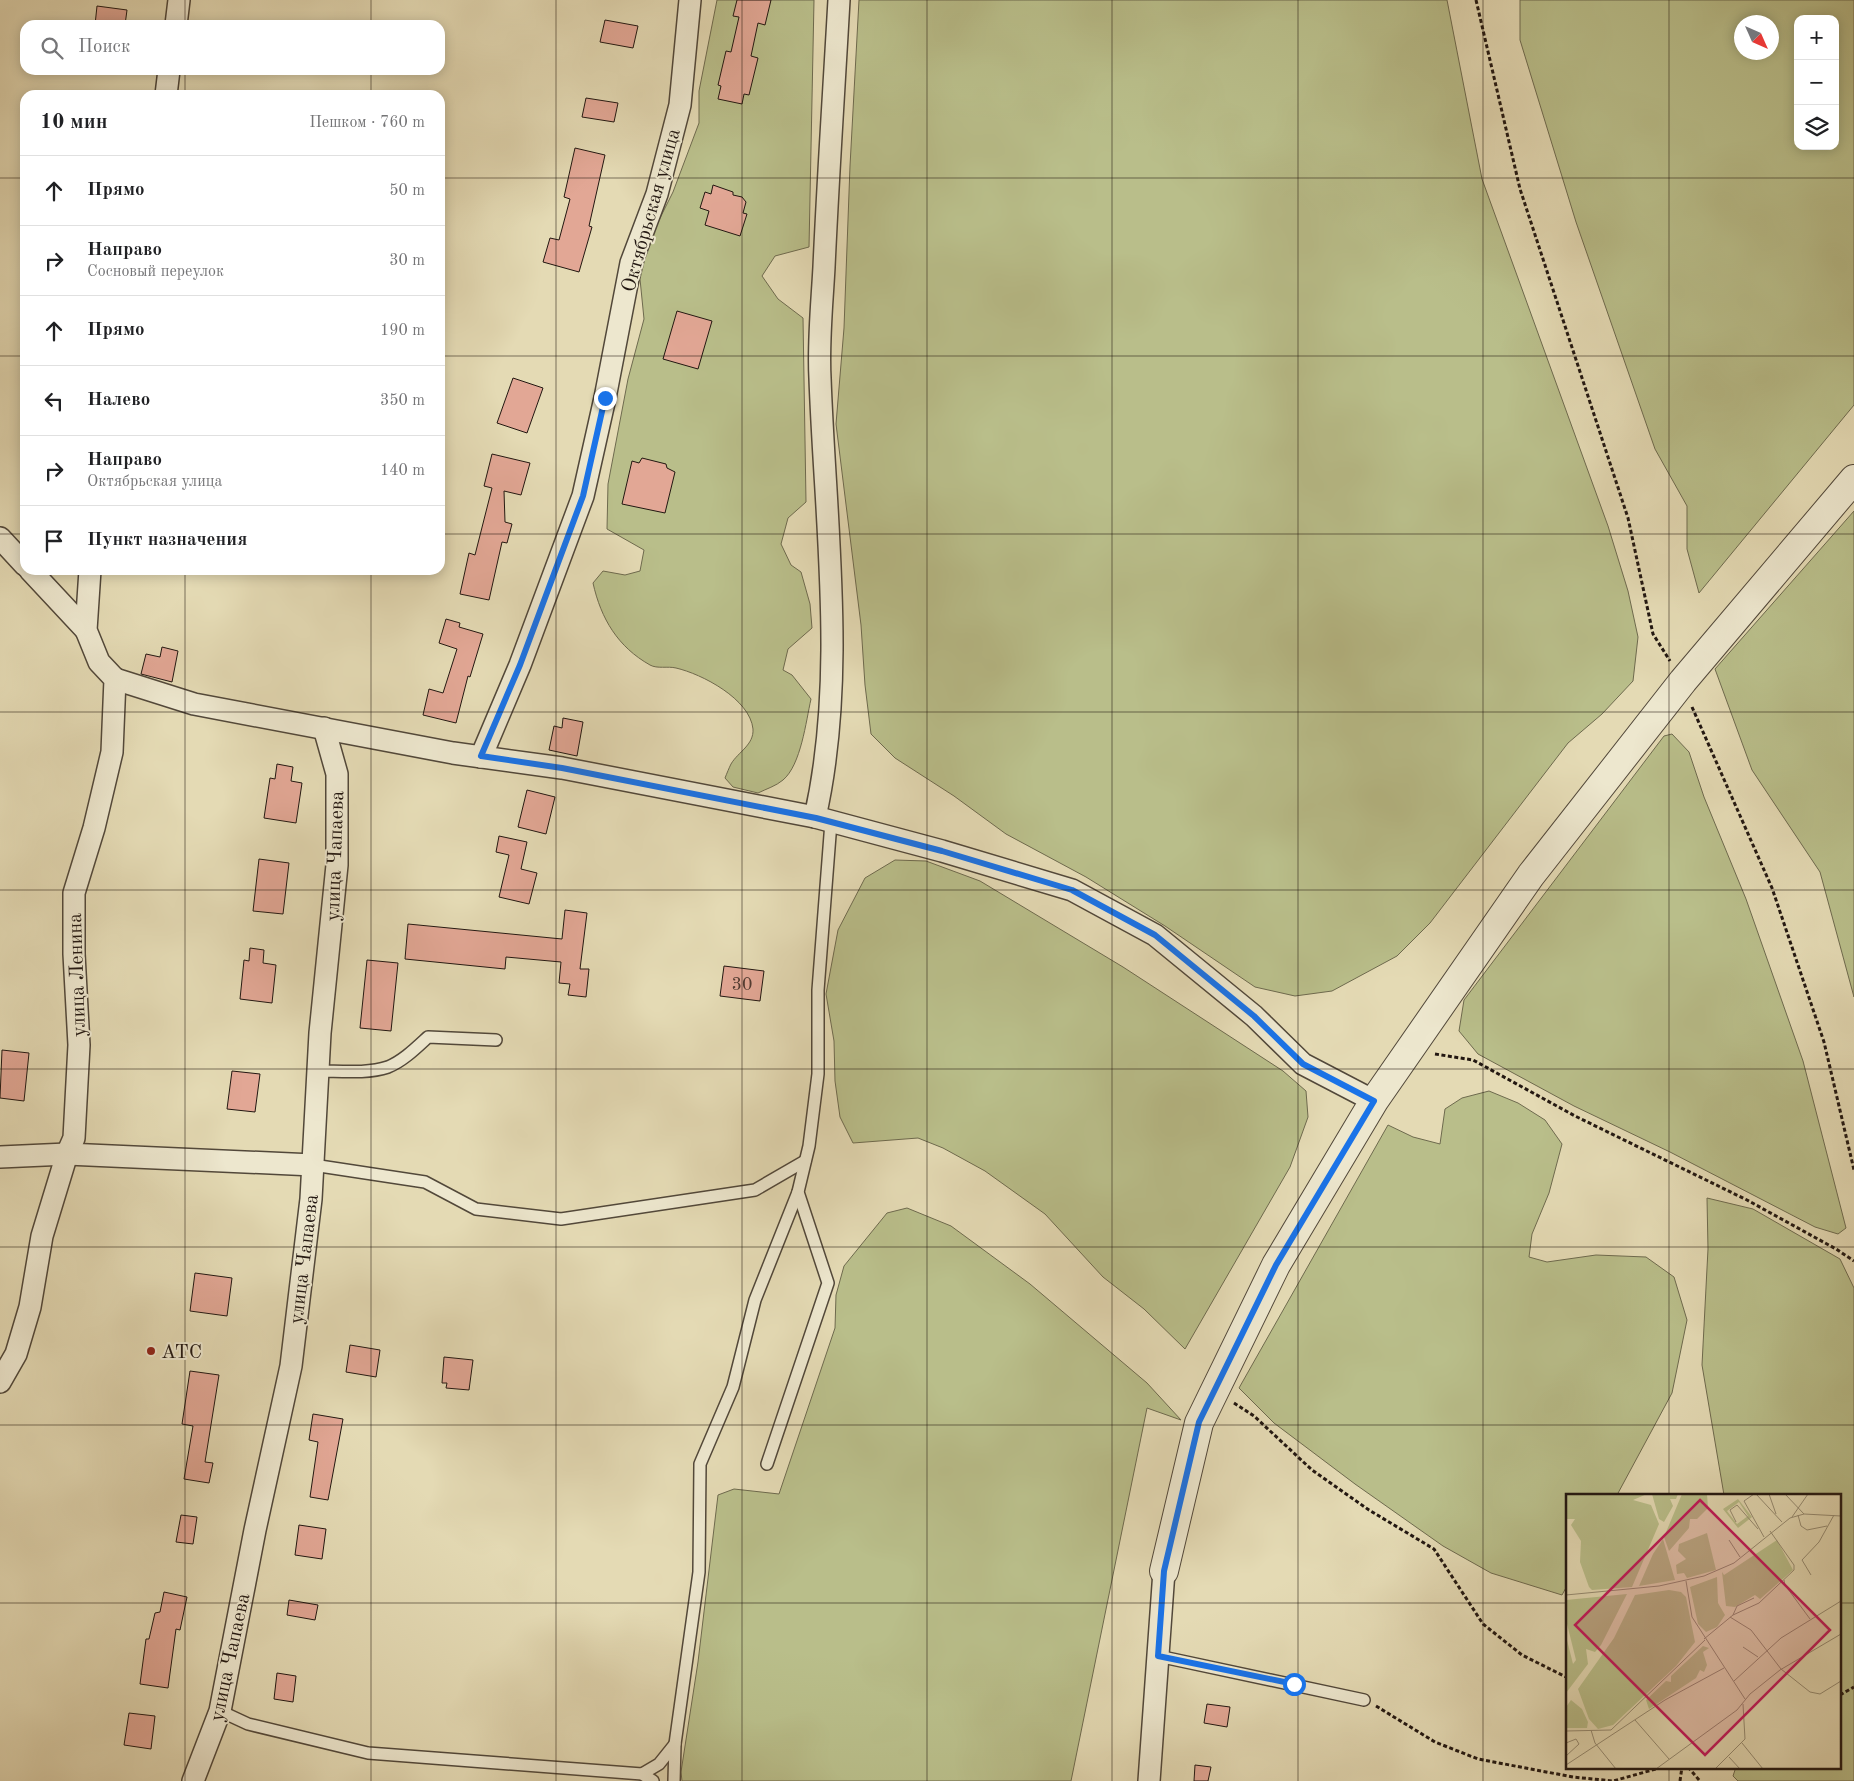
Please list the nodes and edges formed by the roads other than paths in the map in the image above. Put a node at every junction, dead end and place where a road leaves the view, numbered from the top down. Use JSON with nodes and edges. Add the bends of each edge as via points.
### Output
{"nodes":[{"id":1,"x":179,"y":0,"type":"edge"},
{"id":2,"x":690,"y":0,"type":"edge"},
{"id":3,"x":840,"y":0,"type":"edge"},
{"id":4,"x":177,"y":20,"type":"edge"},
{"id":5,"x":168,"y":75,"type":"edge"},
{"id":6,"x":167,"y":90,"type":"edge"},
{"id":7,"x":1854,"y":479,"type":"edge"},
{"id":8,"x":0,"y":538,"type":"edge"},
{"id":9,"x":20,"y":560,"type":"edge"},
{"id":10,"x":35,"y":575,"type":"edge"},
{"id":11,"x":90,"y":575,"type":"edge"},
{"id":12,"x":86,"y":630,"type":"junction"},
{"id":13,"x":115,"y":679,"type":"junction"},
{"id":14,"x":324,"y":728,"type":"junction"},
{"id":15,"x":481,"y":756,"type":"junction"},
{"id":16,"x":823,"y":820,"type":"junction"},
{"id":17,"x":496,"y":1040,"type":"dead end"},
{"id":18,"x":318,"y":1071,"type":"junction"},
{"id":19,"x":1374,"y":1101,"type":"junction"},
{"id":20,"x":67,"y":1154,"type":"junction"},
{"id":21,"x":0,"y":1157,"type":"edge"},
{"id":22,"x":805,"y":1160,"type":"junction"},
{"id":23,"x":313,"y":1165,"type":"junction"},
{"id":24,"x":798,"y":1192,"type":"junction"},
{"id":25,"x":0,"y":1382,"type":"edge"},
{"id":26,"x":767,"y":1464,"type":"dead end"},
{"id":27,"x":1164,"y":1571,"type":"joint"},
{"id":28,"x":1158,"y":1656,"type":"junction"},
{"id":29,"x":1364,"y":1700,"type":"road end"},
{"id":30,"x":220,"y":1711,"type":"junction"},
{"id":31,"x":675,"y":1744,"type":"junction"},
{"id":32,"x":642,"y":1774,"type":"junction"},
{"id":33,"x":193,"y":1781,"type":"edge"},
{"id":34,"x":653,"y":1781,"type":"edge"},
{"id":35,"x":674,"y":1781,"type":"edge"},
{"id":36,"x":1149,"y":1781,"type":"edge"}],
"edges":[{"from":1,"to":4,"type":"street"},
{"from":2,"to":15,"type":"street","name":"Октябрьская улица","via":[[680,105],[657,194],[631,263],[583,496],[520,665]]},
{"from":3,"to":16,"type":"street","via":[[827,190],[820,376],[831,570],[830,687]]},
{"from":5,"to":6,"type":"street"},
{"from":7,"to":19,"type":"street","via":[[1683,681],[1531,875]]},
{"from":8,"to":9,"type":"street"},
{"from":10,"to":12,"type":"street"},
{"from":11,"to":12,"type":"street"},
{"from":12,"to":13,"type":"street","via":[[99,662]]},
{"from":13,"to":14,"type":"street","via":[[194,704]]},
{"from":13,"to":20,"type":"street","name":"улица Ленина","via":[[112,752],[74,894],[79,1046],[74,1138]]},
{"from":14,"to":15,"type":"street"},
{"from":14,"to":18,"type":"street","name":"улица Чапаева","via":[[337,774],[337,865]]},
{"from":15,"to":16,"type":"street","via":[[562,768]]},
{"from":16,"to":19,"type":"street","via":[[1072,890],[1155,935],[1254,1016],[1303,1064]]},
{"from":16,"to":22,"type":"lane","via":[[818,1074]]},
{"from":17,"to":18,"type":"lane","via":[[428,1038],[387,1067]]},
{"from":18,"to":23,"type":"street","name":"улица Чапаева"},
{"from":19,"to":27,"type":"street","via":[[1276,1265],[1199,1422]]},
{"from":20,"to":21,"type":"street"},
{"from":20,"to":23,"type":"street"},
{"from":20,"to":25,"type":"street","name":"улица Ленина","via":[[42,1236],[30,1308],[16,1354]]},
{"from":22,"to":23,"type":"lane","via":[[755,1190],[561,1219],[476,1209],[424,1182]]},
{"from":22,"to":24,"type":"lane"},
{"from":23,"to":30,"type":"street","name":"улица Чапаева","via":[[291,1366]]},
{"from":24,"to":26,"type":"lane","via":[[828,1284]]},
{"from":24,"to":31,"type":"lane","via":[[755,1300],[733,1387],[700,1464],[699,1572]]},
{"from":27,"to":28,"type":"street"},
{"from":28,"to":29,"type":"lane"},
{"from":28,"to":36,"type":"street"},
{"from":30,"to":32,"type":"lane","via":[[256,1726],[368,1754]]},
{"from":30,"to":33,"type":"street","name":"улица Чапаева"},
{"from":31,"to":32,"type":"lane","via":[[659,1764]]},
{"from":31,"to":35,"type":"lane"},
{"from":32,"to":34,"type":"lane"}]}
